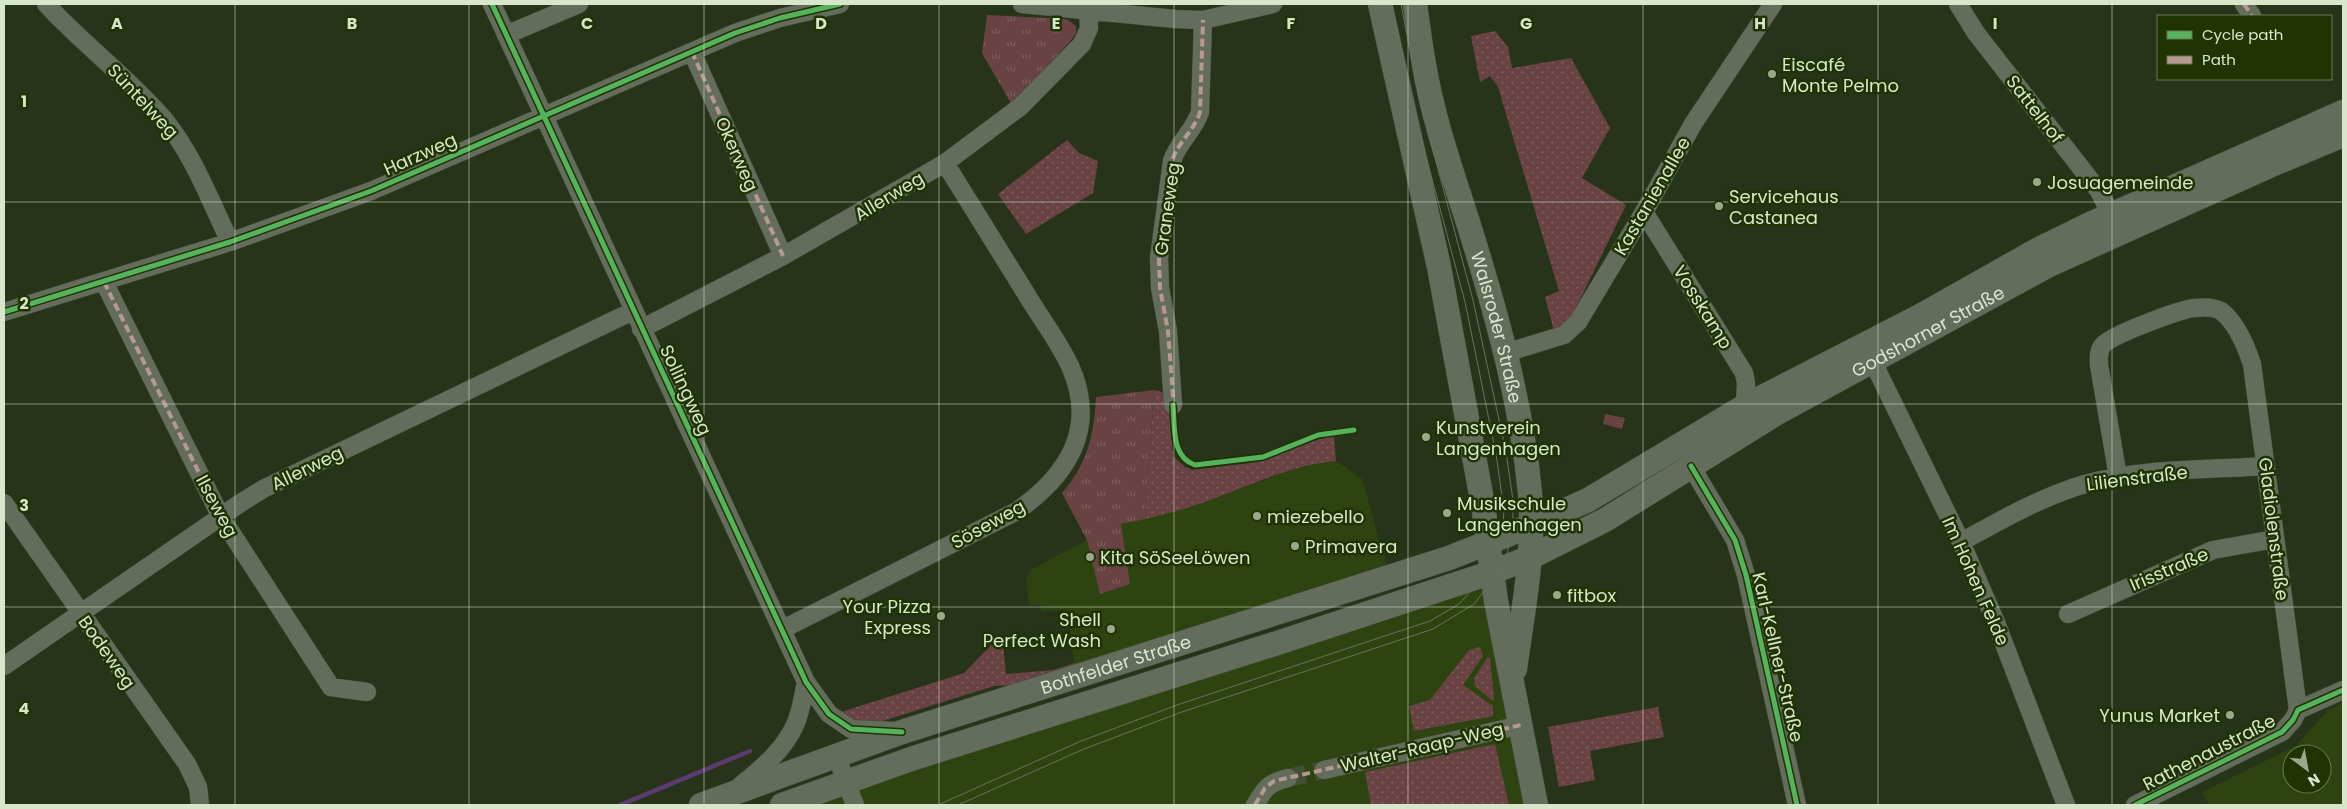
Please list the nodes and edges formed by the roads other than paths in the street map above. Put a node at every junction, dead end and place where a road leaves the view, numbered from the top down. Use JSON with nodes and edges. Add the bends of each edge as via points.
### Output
{"nodes":[{"id":1,"x":46,"y":4,"type":"edge"},
{"id":2,"x":492,"y":4,"type":"edge"},
{"id":3,"x":579,"y":4,"type":"edge"},
{"id":4,"x":835,"y":4,"type":"edge"},
{"id":5,"x":1022,"y":4,"type":"edge"},
{"id":6,"x":1273,"y":4,"type":"edge"},
{"id":7,"x":1380,"y":4,"type":"edge"},
{"id":8,"x":1415,"y":4,"type":"edge"},
{"id":9,"x":1773,"y":4,"type":"edge"},
{"id":10,"x":1958,"y":4,"type":"edge"},
{"id":11,"x":2244,"y":4,"type":"edge"},
{"id":12,"x":1088,"y":8,"type":"edge"},
{"id":13,"x":2251,"y":15,"type":"edge"},
{"id":14,"x":1203,"y":20,"type":"junction"},
{"id":15,"x":506,"y":35,"type":"junction"},
{"id":16,"x":692,"y":52,"type":"junction"},
{"id":17,"x":2343,"y":112,"type":"edge"},
{"id":18,"x":543,"y":116,"type":"junction"},
{"id":19,"x":2343,"y":135,"type":"edge"},
{"id":20,"x":945,"y":163,"type":"junction"},
{"id":21,"x":1644,"y":212,"type":"junction"},
{"id":22,"x":2111,"y":215,"type":"junction"},
{"id":23,"x":230,"y":242,"type":"junction"},
{"id":24,"x":783,"y":256,"type":"junction"},
{"id":25,"x":104,"y":282,"type":"junction"},
{"id":26,"x":633,"y":311,"type":"junction"},
{"id":27,"x":4,"y":312,"type":"edge"},
{"id":28,"x":641,"y":328,"type":"junction"},
{"id":29,"x":1505,"y":353,"type":"junction"},
{"id":30,"x":1873,"y":362,"type":"junction"},
{"id":31,"x":1173,"y":405,"type":"dead end"},
{"id":32,"x":1745,"y":406,"type":"junction"},
{"id":33,"x":1692,"y":466,"type":"junction"},
{"id":34,"x":2266,"y":466,"type":"junction"},
{"id":35,"x":2118,"y":477,"type":"junction"},
{"id":36,"x":4,"y":504,"type":"edge"},
{"id":37,"x":221,"y":517,"type":"junction"},
{"id":38,"x":1530,"y":526,"type":"junction"},
{"id":39,"x":2275,"y":538,"type":"junction"},
{"id":40,"x":1961,"y":542,"type":"junction"},
{"id":41,"x":1489,"y":543,"type":"junction"},
{"id":42,"x":1530,"y":558,"type":"junction"},
{"id":43,"x":1493,"y":572,"type":"junction"},
{"id":44,"x":79,"y":613,"type":"junction"},
{"id":45,"x":2068,"y":614,"type":"dead end"},
{"id":46,"x":783,"y":629,"type":"junction"},
{"id":47,"x":4,"y":666,"type":"edge"},
{"id":48,"x":806,"y":682,"type":"junction"},
{"id":49,"x":1513,"y":686,"type":"junction"},
{"id":50,"x":2343,"y":690,"type":"edge"},
{"id":51,"x":368,"y":692,"type":"dead end"},
{"id":52,"x":2298,"y":710,"type":"junction"},
{"id":53,"x":1520,"y":725,"type":"junction"},
{"id":54,"x":902,"y":732,"type":"junction"},
{"id":55,"x":836,"y":755,"type":"junction"},
{"id":56,"x":1324,"y":770,"type":"tunnel mouth"},
{"id":57,"x":1288,"y":778,"type":"tunnel mouth"},
{"id":58,"x":846,"y":782,"type":"junction"},
{"id":59,"x":728,"y":795,"type":"junction"},
{"id":60,"x":200,"y":805,"type":"edge"},
{"id":61,"x":701,"y":805,"type":"edge"},
{"id":62,"x":782,"y":805,"type":"edge"},
{"id":63,"x":855,"y":805,"type":"edge"},
{"id":64,"x":1255,"y":805,"type":"edge"},
{"id":65,"x":1536,"y":805,"type":"edge"},
{"id":66,"x":1797,"y":805,"type":"edge"},
{"id":67,"x":2066,"y":805,"type":"edge"},
{"id":68,"x":2134,"y":805,"type":"edge"}],
"edges":[{"from":1,"to":23,"type":"street","name":"Süntelweg","via":[[129,81],[164,119],[185,148]]},
{"from":2,"to":15,"type":"street","name":"Sollingweg"},
{"from":3,"to":15,"type":"street"},
{"from":4,"to":16,"type":"street","name":"Harzweg","via":[[735,33]]},
{"from":5,"to":12,"type":"street"},
{"from":6,"to":14,"type":"street"},
{"from":7,"to":41,"type":"main road","name":"Walsroder Straße","via":[[1439,267]]},
{"from":8,"to":29,"type":"main road","name":"Walsroder Straße","via":[[1434,107]]},
{"from":9,"to":21,"type":"street","name":"Kastanienallee","via":[[1693,124]]},
{"from":10,"to":22,"type":"street","name":"Sattelhof","via":[[1976,33],[2099,191]]},
{"from":11,"to":13,"type":"street"},
{"from":12,"to":14,"type":"street"},
{"from":12,"to":20,"type":"street","name":"Allerweg","via":[[1089,28],[1082,44],[1020,107]]},
{"from":14,"to":31,"type":"street","name":"Graneweg","via":[[1200,112],[1196,125],[1177,147],[1172,161],[1159,258]]},
{"from":15,"to":18,"type":"street","name":"Sollingweg"},
{"from":16,"to":18,"type":"street","name":"Harzweg"},
{"from":16,"to":24,"type":"street","name":"Okerweg"},
{"from":17,"to":22,"type":"main road","name":"Godshorner Straße"},
{"from":18,"to":23,"type":"street","name":"Harzweg","via":[[371,191]]},
{"from":18,"to":26,"type":"street","name":"Sollingweg"},
{"from":19,"to":30,"type":"main road","name":"Godshorner Straße","via":[[2049,265]]},
{"from":20,"to":24,"type":"street","name":"Allerweg"},
{"from":20,"to":46,"type":"street","name":"Söseweg","via":[[1069,365],[1080,405],[1075,446],[1060,473],[1038,496],[1017,511]]},
{"from":21,"to":29,"type":"street","name":"Kastanienallee","via":[[1569,332]]},
{"from":21,"to":32,"type":"street","name":"Vosskamp","via":[[1744,373]]},
{"from":22,"to":32,"type":"main road","name":"Godshorner Straße","via":[[2039,249],[1922,315]]},
{"from":23,"to":25,"type":"street","name":"Harzweg"},
{"from":24,"to":28,"type":"street","name":"Allerweg"},
{"from":25,"to":27,"type":"street","name":"Harzweg"},
{"from":25,"to":37,"type":"street","name":"Ilseweg"},
{"from":26,"to":28,"type":"street","name":"Sollingweg"},
{"from":26,"to":37,"type":"street","name":"Allerweg","via":[[263,489]]},
{"from":28,"to":46,"type":"street","name":"Sollingweg"},
{"from":29,"to":38,"type":"main road","name":"Walsroder Straße","via":[[1519,413]]},
{"from":30,"to":33,"type":"main road","name":"Godshorner Straße","via":[[1777,413]]},
{"from":30,"to":40,"type":"street","name":"Im Hohen Felde"},
{"from":32,"to":38,"type":"main road","name":"Godshorner Straße","via":[[1595,496]]},
{"from":33,"to":42,"type":"main road","name":"Godshorner Straße","via":[[1605,520]]},
{"from":33,"to":66,"type":"street","name":"Karl-Kellner-Straße","via":[[1734,540],[1746,574]]},
{"from":34,"to":35,"type":"street","name":"Lilienstraße"},
{"from":34,"to":35,"type":"street","name":"Gladiolenstraße","via":[[2247,348],[2220,311],[2192,308],[2114,336],[2103,345],[2099,354]]},
{"from":34,"to":39,"type":"street","name":"Gladiolenstraße"},
{"from":35,"to":40,"type":"street","name":"Lilienstraße","via":[[2087,483],[2051,496]]},
{"from":36,"to":44,"type":"street","name":"Bodeweg"},
{"from":37,"to":44,"type":"street","name":"Allerweg"},
{"from":37,"to":51,"type":"street","name":"Ilseweg","via":[[331,687]]},
{"from":38,"to":41,"type":"main road","name":"Bothfelder Straße"},
{"from":38,"to":42,"type":"main road","name":"Walsroder Straße"},
{"from":39,"to":45,"type":"street","name":"Irisstraße","via":[[2213,550]]},
{"from":39,"to":52,"type":"street","name":"Gladiolenstraße"},
{"from":40,"to":67,"type":"street","name":"Im Hohen Felde"},
{"from":41,"to":43,"type":"main road","name":"Walsroder Straße"},
{"from":41,"to":54,"type":"main road","name":"Bothfelder Straße"},
{"from":42,"to":43,"type":"main road","name":"Bothfelder Straße"},
{"from":42,"to":49,"type":"main road","name":"Walsroder Straße"},
{"from":43,"to":49,"type":"main road","name":"Walsroder Straße"},
{"from":43,"to":58,"type":"main road","name":"Bothfelder Straße"},
{"from":44,"to":47,"type":"street","name":"Allerweg"},
{"from":44,"to":60,"type":"street","name":"Bodeweg","via":[[187,764],[198,787]]},
{"from":46,"to":48,"type":"street","name":"Sollingweg"},
{"from":48,"to":54,"type":"street","name":"Sollingweg","via":[[829,714],[851,729]]},
{"from":48,"to":59,"type":"street","via":[[796,724],[781,750]]},
{"from":49,"to":53,"type":"main road","name":"Walsroder Straße"},
{"from":50,"to":52,"type":"street","name":"Rathenaustraße"},
{"from":52,"to":68,"type":"street","name":"Rathenaustraße","via":[[2282,732]]},
{"from":53,"to":56,"type":"street","name":"Walter-Raap-Weg"},
{"from":53,"to":65,"type":"main road","name":"Walsroder Straße"},
{"from":54,"to":55,"type":"main road","name":"Bothfelder Straße"},
{"from":55,"to":58,"type":"street"},
{"from":55,"to":59,"type":"main road","name":"Bothfelder Straße"},
{"from":57,"to":64,"type":"street","via":[[1274,781],[1265,788]]},
{"from":58,"to":62,"type":"main road","name":"Bothfelder Straße"},
{"from":58,"to":63,"type":"street"},
{"from":59,"to":61,"type":"main road","name":"Bothfelder Straße"}]}
